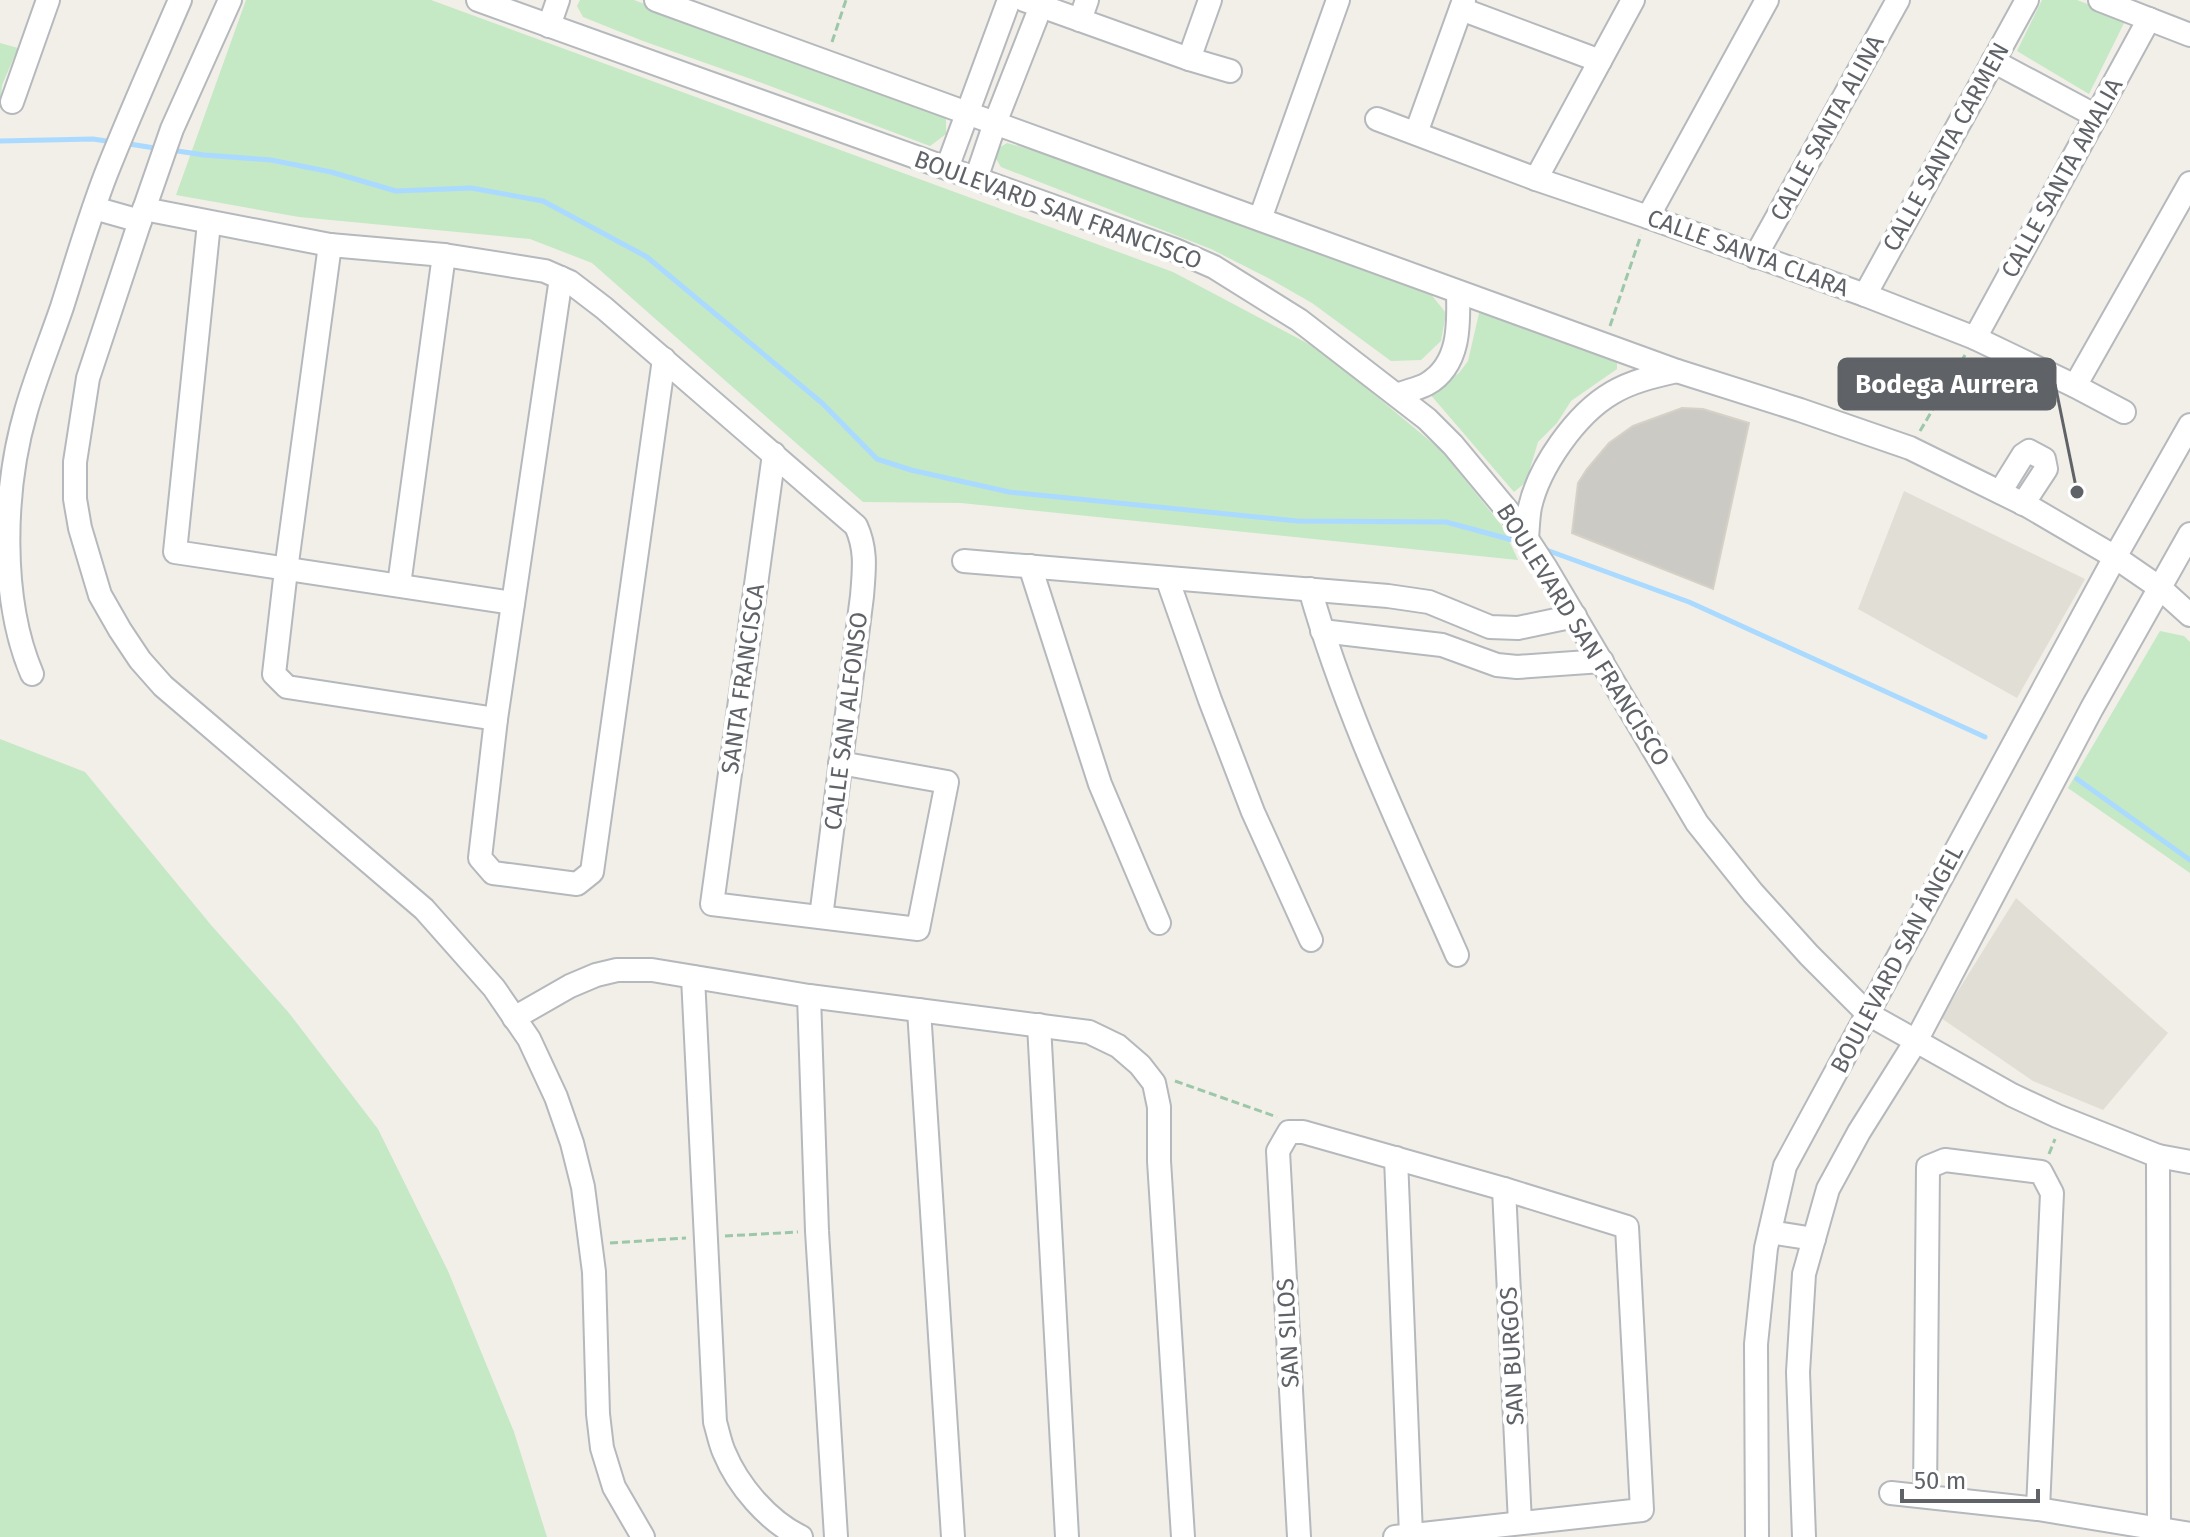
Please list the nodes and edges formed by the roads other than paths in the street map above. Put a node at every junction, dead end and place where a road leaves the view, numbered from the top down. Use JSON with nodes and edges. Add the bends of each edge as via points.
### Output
{"nodes":[{"id":1,"x":48,"y":0,"type":"edge"},
{"id":2,"x":180,"y":0,"type":"edge"},
{"id":3,"x":230,"y":0,"type":"edge"},
{"id":4,"x":478,"y":0,"type":"edge"},
{"id":5,"x":558,"y":0,"type":"edge"},
{"id":6,"x":656,"y":0,"type":"edge"},
{"id":7,"x":1009,"y":0,"type":"edge"},
{"id":8,"x":1210,"y":0,"type":"edge"},
{"id":9,"x":1338,"y":0,"type":"edge"},
{"id":10,"x":1633,"y":0,"type":"edge"},
{"id":11,"x":1767,"y":0,"type":"edge"},
{"id":12,"x":1898,"y":0,"type":"edge"},
{"id":13,"x":2027,"y":0,"type":"edge"},
{"id":14,"x":2103,"y":1,"type":"edge"},
{"id":15,"x":1033,"y":3,"type":"edge"},
{"id":16,"x":1462,"y":4,"type":"edge"},
{"id":17,"x":522,"y":8,"type":"edge"},
{"id":18,"x":1084,"y":10,"type":"edge"},
{"id":19,"x":2149,"y":19,"type":"junction"},
{"id":20,"x":549,"y":26,"type":"junction"},
{"id":21,"x":2190,"y":35,"type":"edge"},
{"id":22,"x":1189,"y":59,"type":"junction"},
{"id":23,"x":1600,"y":61,"type":"junction"},
{"id":24,"x":1993,"y":61,"type":"junction"},
{"id":25,"x":1230,"y":71,"type":"dead end"},
{"id":26,"x":12,"y":102,"type":"dead end"},
{"id":27,"x":966,"y":112,"type":"junction"},
{"id":28,"x":2096,"y":116,"type":"junction"},
{"id":29,"x":1377,"y":119,"type":"dead end"},
{"id":30,"x":995,"y":123,"type":"junction"},
{"id":31,"x":1416,"y":133,"type":"junction"},
{"id":32,"x":947,"y":168,"type":"junction"},
{"id":33,"x":976,"y":179,"type":"junction"},
{"id":34,"x":1536,"y":179,"type":"junction"},
{"id":35,"x":2190,"y":183,"type":"edge"},
{"id":36,"x":94,"y":208,"type":"junction"},
{"id":37,"x":142,"y":215,"type":"junction"},
{"id":38,"x":1648,"y":217,"type":"junction"},
{"id":39,"x":1260,"y":219,"type":"junction"},
{"id":40,"x":209,"y":223,"type":"junction"},
{"id":41,"x":330,"y":245,"type":"junction"},
{"id":42,"x":444,"y":255,"type":"junction"},
{"id":43,"x":1755,"y":257,"type":"junction"},
{"id":44,"x":561,"y":278,"type":"junction"},
{"id":45,"x":1458,"y":292,"type":"junction"},
{"id":46,"x":1865,"y":295,"type":"junction"},
{"id":47,"x":1975,"y":338,"type":"junction"},
{"id":48,"x":664,"y":359,"type":"junction"},
{"id":49,"x":1677,"y":371,"type":"junction"},
{"id":50,"x":2075,"y":386,"type":"junction"},
{"id":51,"x":1397,"y":395,"type":"junction"},
{"id":52,"x":2124,"y":412,"type":"dead end"},
{"id":53,"x":2190,"y":425,"type":"edge"},
{"id":54,"x":774,"y":454,"type":"junction"},
{"id":55,"x":2000,"y":492,"type":"junction"},
{"id":56,"x":2023,"y":504,"type":"junction"},
{"id":57,"x":2190,"y":534,"type":"edge"},
{"id":58,"x":1527,"y":538,"type":"junction"},
{"id":59,"x":2115,"y":557,"type":"junction"},
{"id":60,"x":964,"y":561,"type":"dead end"},
{"id":61,"x":1030,"y":566,"type":"junction"},
{"id":62,"x":286,"y":570,"type":"junction"},
{"id":63,"x":1167,"y":578,"type":"junction"},
{"id":64,"x":399,"y":585,"type":"junction"},
{"id":65,"x":2160,"y":588,"type":"junction"},
{"id":66,"x":1310,"y":589,"type":"junction"},
{"id":67,"x":513,"y":603,"type":"junction"},
{"id":68,"x":1434,"y":604,"type":"junction"},
{"id":69,"x":2190,"y":615,"type":"edge"},
{"id":70,"x":1575,"y":616,"type":"junction"},
{"id":71,"x":6,"y":622,"type":"edge"},
{"id":72,"x":1322,"y":631,"type":"junction"},
{"id":73,"x":1429,"y":643,"type":"junction"},
{"id":74,"x":1602,"y":661,"type":"junction"},
{"id":75,"x":19,"y":663,"type":"edge"},
{"id":76,"x":496,"y":719,"type":"junction"},
{"id":77,"x":840,"y":763,"type":"junction"},
{"id":78,"x":821,"y":917,"type":"junction"},
{"id":79,"x":1159,"y":923,"type":"dead end"},
{"id":80,"x":1311,"y":940,"type":"dead end"},
{"id":81,"x":1457,"y":955,"type":"dead end"},
{"id":82,"x":693,"y":977,"type":"junction"},
{"id":83,"x":809,"y":996,"type":"junction"},
{"id":84,"x":919,"y":1010,"type":"junction"},
{"id":85,"x":1868,"y":1014,"type":"junction"},
{"id":86,"x":514,"y":1018,"type":"junction"},
{"id":87,"x":1039,"y":1025,"type":"junction"},
{"id":88,"x":1916,"y":1041,"type":"junction"},
{"id":89,"x":2158,"y":1156,"type":"junction"},
{"id":90,"x":1396,"y":1158,"type":"junction"},
{"id":91,"x":2190,"y":1162,"type":"edge"},
{"id":92,"x":1504,"y":1189,"type":"junction"},
{"id":93,"x":1770,"y":1232,"type":"junction"},
{"id":94,"x":1814,"y":1239,"type":"junction"},
{"id":95,"x":1891,"y":1493,"type":"dead end"},
{"id":96,"x":1925,"y":1496,"type":"junction"},
{"id":97,"x":2038,"y":1509,"type":"junction"},
{"id":98,"x":1520,"y":1523,"type":"junction"},
{"id":99,"x":2159,"y":1530,"type":"junction"},
{"id":100,"x":2190,"y":1534,"type":"edge"},
{"id":101,"x":1403,"y":1536,"type":"edge"},
{"id":102,"x":643,"y":1537,"type":"edge"},
{"id":103,"x":801,"y":1537,"type":"edge"},
{"id":104,"x":836,"y":1537,"type":"edge"},
{"id":105,"x":953,"y":1537,"type":"edge"},
{"id":106,"x":1067,"y":1537,"type":"edge"},
{"id":107,"x":1183,"y":1537,"type":"edge"},
{"id":108,"x":1299,"y":1537,"type":"edge"},
{"id":109,"x":1757,"y":1537,"type":"edge"},
{"id":110,"x":1804,"y":1537,"type":"edge"}],
"edges":[{"from":1,"to":26,"type":"street"},
{"from":2,"to":36,"type":"street"},
{"from":3,"to":37,"type":"street","via":[[172,129]]},
{"from":4,"to":17,"type":"street","name":"BOULEVARD SAN FRANCISCO"},
{"from":5,"to":20,"type":"street"},
{"from":6,"to":27,"type":"street"},
{"from":7,"to":27,"type":"street"},
{"from":8,"to":22,"type":"street"},
{"from":9,"to":39,"type":"street"},
{"from":10,"to":23,"type":"street"},
{"from":11,"to":38,"type":"street"},
{"from":12,"to":43,"type":"street","name":"CALLE SANTA ALINA"},
{"from":13,"to":24,"type":"street","name":"CALLE SANTA CARMEN"},
{"from":14,"to":19,"type":"street"},
{"from":15,"to":18,"type":"street"},
{"from":15,"to":30,"type":"street"},
{"from":16,"to":23,"type":"street"},
{"from":16,"to":31,"type":"street"},
{"from":17,"to":20,"type":"street","name":"BOULEVARD SAN FRANCISCO"},
{"from":18,"to":22,"type":"street"},
{"from":19,"to":21,"type":"street"},
{"from":19,"to":28,"type":"street","name":"CALLE SANTA AMALIA"},
{"from":20,"to":32,"type":"street","name":"BOULEVARD SAN FRANCISCO"},
{"from":22,"to":25,"type":"street"},
{"from":23,"to":34,"type":"street"},
{"from":24,"to":28,"type":"street"},
{"from":24,"to":46,"type":"street","name":"CALLE SANTA CARMEN"},
{"from":27,"to":30,"type":"street"},
{"from":27,"to":32,"type":"street"},
{"from":28,"to":47,"type":"street","name":"CALLE SANTA AMALIA"},
{"from":29,"to":31,"type":"street","name":"CALLE SANTA CLARA"},
{"from":30,"to":33,"type":"street"},
{"from":30,"to":39,"type":"street"},
{"from":31,"to":34,"type":"street","name":"CALLE SANTA CLARA"},
{"from":32,"to":33,"type":"street","name":"BOULEVARD SAN FRANCISCO"},
{"from":33,"to":51,"type":"street","name":"BOULEVARD SAN FRANCISCO","via":[[1214,267],[1299,320]]},
{"from":34,"to":38,"type":"street","name":"CALLE SANTA CLARA"},
{"from":35,"to":50,"type":"street"},
{"from":36,"to":37,"type":"street"},
{"from":36,"to":71,"type":"street","via":[[16,455],[8,510]]},
{"from":37,"to":40,"type":"street"},
{"from":37,"to":86,"type":"street","via":[[88,378],[75,462],[80,528],[100,595],[140,660],[163,686],[424,909]]},
{"from":38,"to":43,"type":"street","name":"CALLE SANTA CLARA"},
{"from":39,"to":45,"type":"street"},
{"from":40,"to":41,"type":"street"},
{"from":40,"to":62,"type":"street","via":[[175,552]]},
{"from":41,"to":42,"type":"street"},
{"from":41,"to":62,"type":"street"},
{"from":42,"to":44,"type":"street"},
{"from":42,"to":64,"type":"street"},
{"from":43,"to":46,"type":"street","name":"CALLE SANTA CLARA"},
{"from":44,"to":48,"type":"street"},
{"from":44,"to":67,"type":"street"},
{"from":45,"to":49,"type":"street"},
{"from":45,"to":51,"type":"street","via":[[1458,335],[1442,372]]},
{"from":46,"to":47,"type":"street","name":"CALLE SANTA CLARA"},
{"from":47,"to":50,"type":"street","name":"CALLE SANTA CLARA"},
{"from":48,"to":54,"type":"street"},
{"from":48,"to":76,"type":"street","via":[[592,872],[577,884],[493,873],[480,858]]},
{"from":49,"to":55,"type":"street","via":[[1910,448]]},
{"from":49,"to":58,"type":"street","via":[[1611,393],[1581,418],[1559,443],[1544,472],[1530,506]]},
{"from":50,"to":52,"type":"street","name":"CALLE SANTA CLARA"},
{"from":51,"to":58,"type":"street","name":"BOULEVARD SAN FRANCISCO","via":[[1453,445]]},
{"from":53,"to":59,"type":"street","name":"BOULEVARD SAN ÁNGEL"},
{"from":54,"to":77,"type":"street","name":"CALLE SAN ALFONSO","via":[[856,526],[863,541],[862,596]]},
{"from":54,"to":78,"type":"street","name":"SANTA FRANCISCA","via":[[712,904]]},
{"from":55,"to":56,"type":"street"},
{"from":55,"to":56,"type":"street","via":[[2029,451],[2044,459],[2046,469]]},
{"from":56,"to":59,"type":"street"},
{"from":57,"to":65,"type":"street"},
{"from":58,"to":70,"type":"street","name":"BOULEVARD SAN FRANCISCO"},
{"from":59,"to":65,"type":"street"},
{"from":59,"to":85,"type":"street","name":"BOULEVARD SAN ÁNGEL"},
{"from":60,"to":61,"type":"street"},
{"from":61,"to":63,"type":"street"},
{"from":61,"to":79,"type":"street","via":[[1100,784]]},
{"from":62,"to":64,"type":"street"},
{"from":62,"to":76,"type":"street","via":[[274,674],[287,687]]},
{"from":63,"to":66,"type":"street"},
{"from":63,"to":80,"type":"street","via":[[1253,812]]},
{"from":64,"to":67,"type":"street"},
{"from":65,"to":69,"type":"street"},
{"from":65,"to":88,"type":"street"},
{"from":66,"to":68,"type":"street"},
{"from":66,"to":72,"type":"street"},
{"from":67,"to":76,"type":"street"},
{"from":68,"to":70,"type":"street","via":[[1490,627],[1518,628]]},
{"from":68,"to":73,"type":"street"},
{"from":70,"to":74,"type":"street","name":"BOULEVARD SAN FRANCISCO"},
{"from":71,"to":75,"type":"street"},
{"from":72,"to":73,"type":"street"},
{"from":72,"to":81,"type":"street","via":[[1356,728]]},
{"from":73,"to":74,"type":"street","via":[[1497,665]]},
{"from":74,"to":85,"type":"street","name":"BOULEVARD SAN FRANCISCO","via":[[1697,823],[1753,893]]},
{"from":77,"to":78,"type":"street","name":"CALLE SAN ALFONSO"},
{"from":77,"to":78,"type":"street","via":[[947,782],[918,929]]},
{"from":82,"to":83,"type":"street"},
{"from":82,"to":86,"type":"street","via":[[617,970],[570,986]]},
{"from":82,"to":103,"type":"street","via":[[715,1422],[723,1451],[742,1483],[785,1529]]},
{"from":83,"to":84,"type":"street"},
{"from":83,"to":104,"type":"street"},
{"from":84,"to":87,"type":"street"},
{"from":84,"to":105,"type":"street"},
{"from":85,"to":88,"type":"street","name":"BOULEVARD SAN FRANCISCO"},
{"from":85,"to":93,"type":"street","name":"BOULEVARD SAN ÁNGEL","via":[[1785,1166]]},
{"from":86,"to":102,"type":"street","via":[[556,1097],[583,1187],[594,1272],[602,1448],[614,1487]]},
{"from":87,"to":106,"type":"street"},
{"from":87,"to":107,"type":"street","via":[[1089,1032],[1118,1046],[1154,1083]]},
{"from":88,"to":89,"type":"street","name":"BOULEVARD SAN FRANCISCO","via":[[2012,1095]]},
{"from":88,"to":94,"type":"street","via":[[1828,1189]]},
{"from":89,"to":91,"type":"street","name":"BOULEVARD SAN FRANCISCO"},
{"from":89,"to":99,"type":"street"},
{"from":90,"to":92,"type":"street"},
{"from":90,"to":101,"type":"street"},
{"from":90,"to":108,"type":"street","name":"SAN SILOS","via":[[1303,1132],[1289,1132],[1278,1151]]},
{"from":92,"to":98,"type":"street","name":"SAN BURGOS"},
{"from":92,"to":98,"type":"street","via":[[1627,1227],[1642,1510]]},
{"from":93,"to":94,"type":"street"},
{"from":93,"to":109,"type":"street","name":"BOULEVARD SAN ÁNGEL","via":[[1756,1344]]},
{"from":94,"to":110,"type":"street","via":[[1804,1274],[1798,1372]]},
{"from":95,"to":96,"type":"street"},
{"from":96,"to":97,"type":"street"},
{"from":96,"to":97,"type":"street","via":[[1928,1167],[1945,1160],[2041,1172],[2052,1193]]},
{"from":97,"to":99,"type":"street"},
{"from":98,"to":101,"type":"street"},
{"from":99,"to":100,"type":"street"}]}
